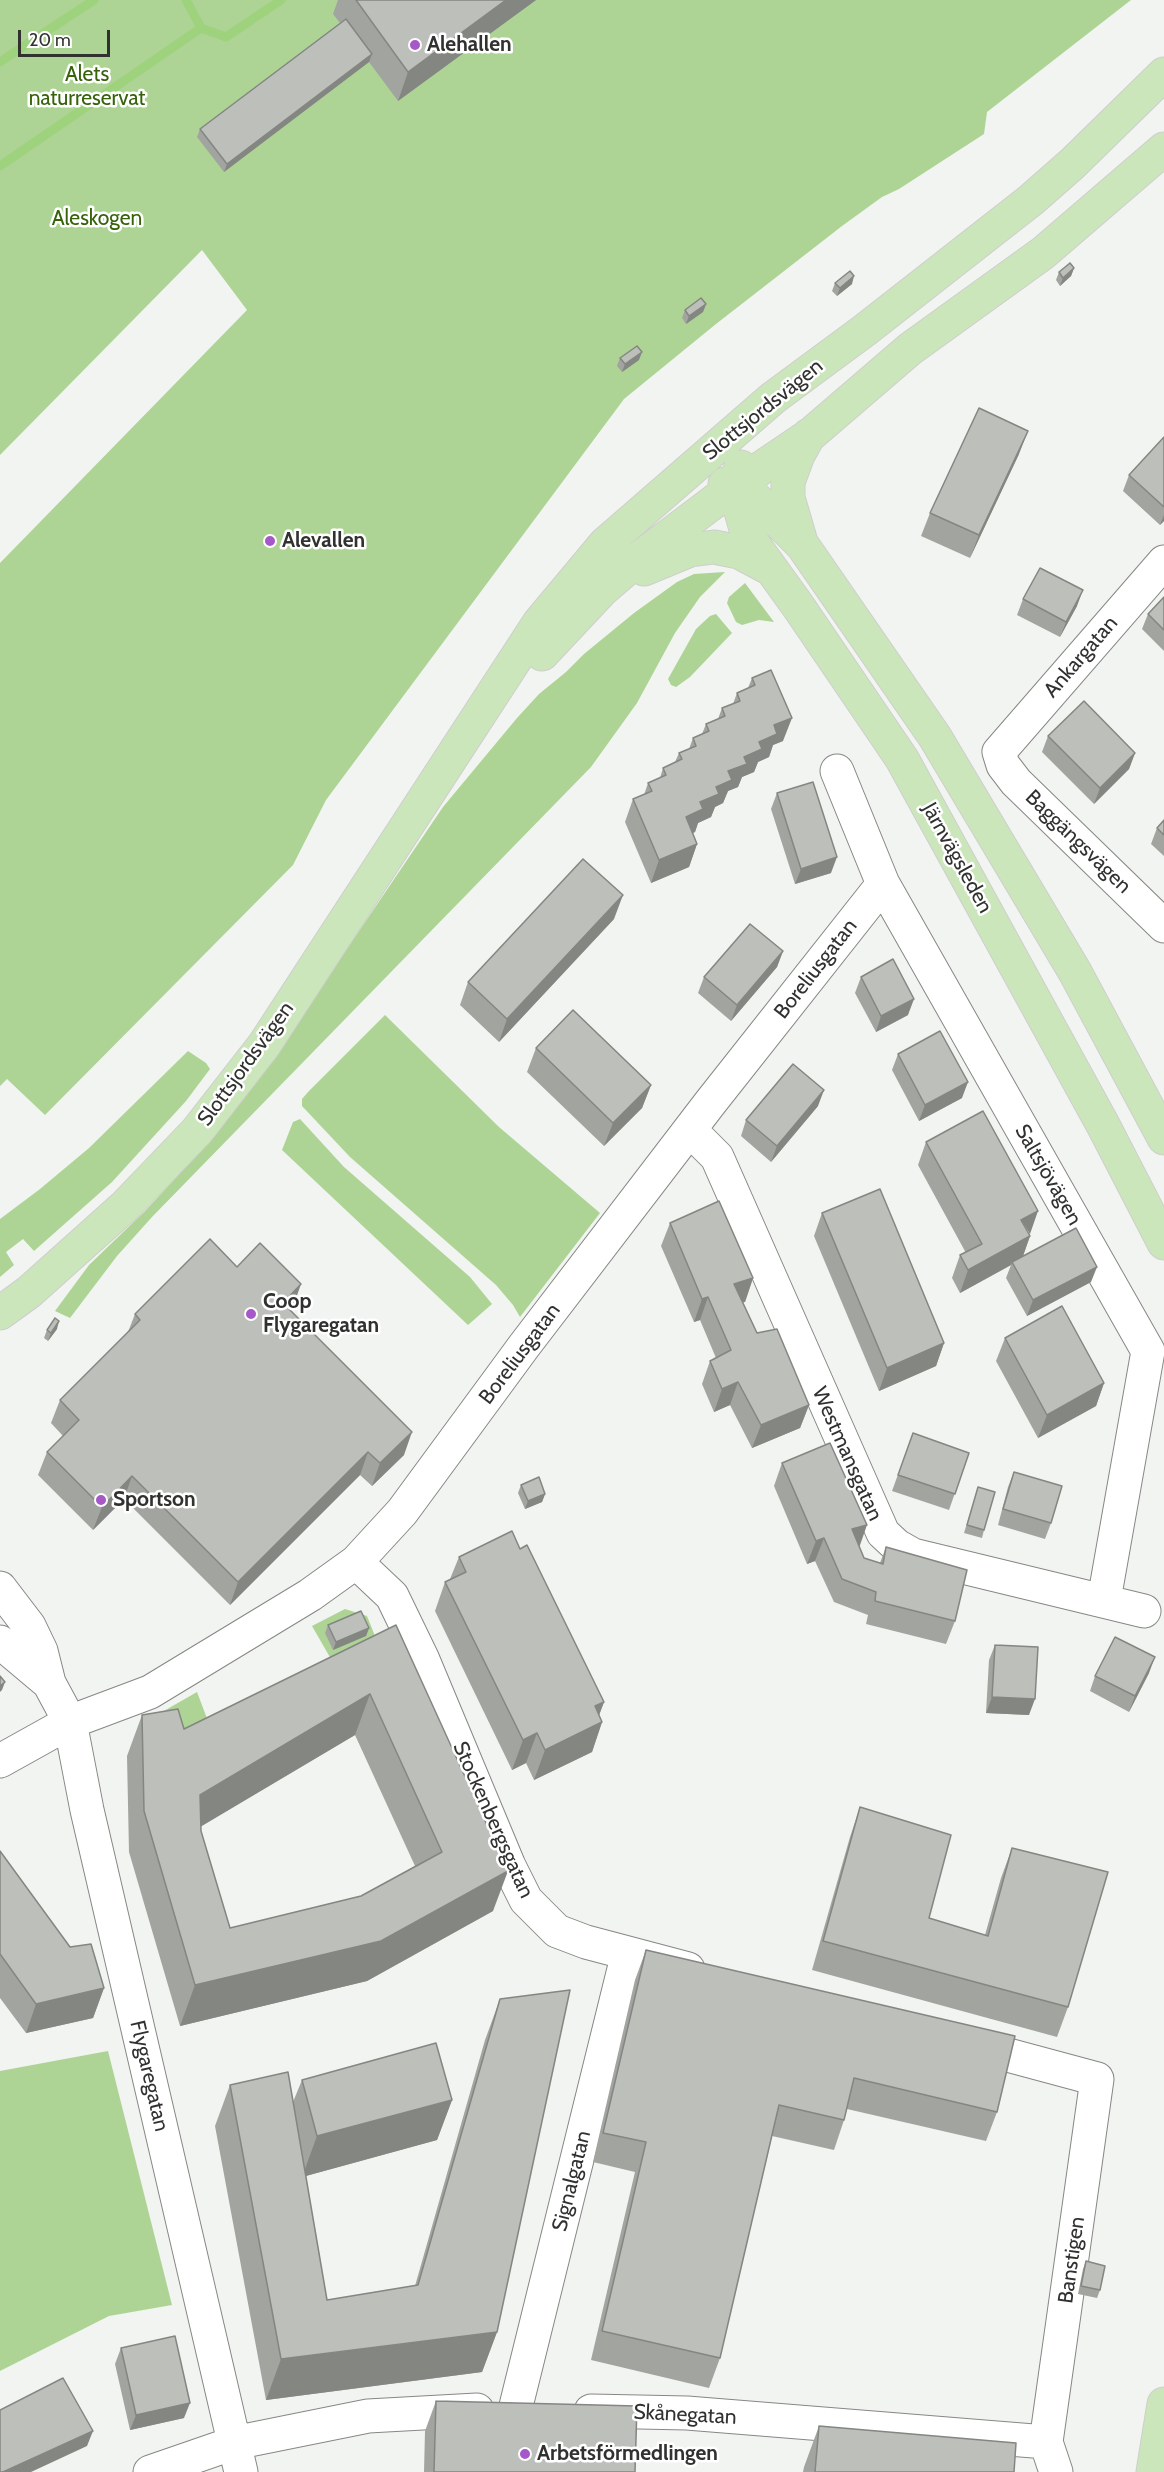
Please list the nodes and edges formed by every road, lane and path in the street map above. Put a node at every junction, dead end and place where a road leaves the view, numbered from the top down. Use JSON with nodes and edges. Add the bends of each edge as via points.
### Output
{"nodes":[{"id":1,"x":1164,"y":74,"type":"edge"},
{"id":2,"x":1164,"y":149,"type":"edge"},
{"id":3,"x":773,"y":398,"type":"junction"},
{"id":4,"x":810,"y":435,"type":"junction"},
{"id":5,"x":736,"y":485,"type":"junction"},
{"id":6,"x":661,"y":494,"type":"junction"},
{"id":7,"x":803,"y":546,"type":"junction"},
{"id":8,"x":1164,"y":562,"type":"edge"},
{"id":9,"x":770,"y":568,"type":"junction"},
{"id":10,"x":602,"y":590,"type":"junction"},
{"id":11,"x":999,"y":752,"type":"joint"},
{"id":12,"x":837,"y":771,"type":"dead end"},
{"id":13,"x":421,"y":802,"type":"junction"},
{"id":14,"x":883,"y":884,"type":"junction"},
{"id":15,"x":1164,"y":926,"type":"edge"},
{"id":16,"x":690,"y":1130,"type":"junction"},
{"id":17,"x":1164,"y":1138,"type":"edge"},
{"id":18,"x":1162,"y":1232,"type":"edge"},
{"id":19,"x":29,"y":1292,"type":"junction"},
{"id":20,"x":0,"y":1313,"type":"edge"},
{"id":21,"x":0,"y":1324,"type":"edge"},
{"id":22,"x":356,"y":1562,"type":"junction"},
{"id":23,"x":0,"y":1588,"type":"edge"},
{"id":24,"x":1104,"y":1600,"type":"junction"},
{"id":25,"x":1144,"y":1611,"type":"dead end"},
{"id":26,"x":0,"y":1642,"type":"edge"},
{"id":27,"x":49,"y":1683,"type":"junction"},
{"id":28,"x":70,"y":1722,"type":"junction"},
{"id":29,"x":0,"y":1761,"type":"edge"},
{"id":30,"x":628,"y":1953,"type":"junction"},
{"id":31,"x":720,"y":1977,"type":"edge"},
{"id":32,"x":937,"y":2036,"type":"edge"},
{"id":33,"x":1164,"y":2404,"type":"edge"},
{"id":34,"x":515,"y":2410,"type":"junction"},
{"id":35,"x":1051,"y":2457,"type":"edge"},
{"id":36,"x":237,"y":2458,"type":"edge"},
{"id":37,"x":1158,"y":2462,"type":"edge"},
{"id":38,"x":150,"y":2472,"type":"edge"}],
"edges":[{"from":1,"to":3,"type":"main road","name":"Slottsjordsvägen","via":[[1031,200]]},
{"from":2,"to":4,"type":"main road","name":"Slottsjordsvägen","via":[[1043,253],[910,349]]},
{"from":3,"to":5,"type":"main road","via":[[751,439]]},
{"from":3,"to":6,"type":"main road","name":"Slottsjordsvägen"},
{"from":4,"to":5,"type":"main road","name":"Slottsjordsvägen"},
{"from":4,"to":7,"type":"main road","via":[[788,482],[791,515]]},
{"from":5,"to":6,"type":"main road","via":[[703,484]]},
{"from":5,"to":7,"type":"main road","name":"Järnvägsleden","via":[[750,493]]},
{"from":5,"to":9,"type":"main road","name":"Järnvägsleden","via":[[746,529]]},
{"from":5,"to":10,"type":"main road","name":"Slottsjordsvägen"},
{"from":6,"to":13,"type":"main road","name":"Slottsjordsvägen","via":[[605,544],[539,623]]},
{"from":7,"to":17,"type":"main road","name":"Järnvägsleden","via":[[935,737],[1075,972]]},
{"from":8,"to":11,"type":"street","name":"Ankargatan"},
{"from":9,"to":10,"type":"main road","via":[[727,548],[690,550]]},
{"from":9,"to":18,"type":"main road","name":"Järnvägsleden","via":[[902,759]]},
{"from":10,"to":13,"type":"main road","name":"Slottsjordsvägen","via":[[565,628]]},
{"from":11,"to":15,"type":"street","name":"Baggängsvägen","via":[[1016,782]]},
{"from":12,"to":14,"type":"street","name":"Saltsjövägen"},
{"from":13,"to":19,"type":"main road","name":"Slottsjordsvägen","via":[[264,1045],[197,1131],[125,1206]]},
{"from":14,"to":16,"type":"street","name":"Boreliusgatan"},
{"from":14,"to":24,"type":"street","name":"Saltsjövägen","via":[[1148,1351]]},
{"from":16,"to":22,"type":"street","name":"Boreliusgatan","via":[[402,1512]]},
{"from":16,"to":24,"type":"street","name":"Westmansgatan","via":[[717,1157],[883,1533],[913,1555]]},
{"from":19,"to":20,"type":"main road","name":"Slottsjordsvägen"},
{"from":19,"to":21,"type":"main road","name":"Slottsjordsvägen"},
{"from":22,"to":28,"type":"street","name":"Boreliusgatan","via":[[310,1595],[150,1692]]},
{"from":22,"to":30,"type":"street","name":"Stockenbergsgatan","via":[[392,1596],[526,1900],[557,1931]]},
{"from":23,"to":27,"type":"street","name":"Flygaregatan","via":[[29,1626],[41,1651]]},
{"from":24,"to":25,"type":"street","name":"Westmansgatan"},
{"from":26,"to":27,"type":"street","name":"Flygaregatan"},
{"from":27,"to":28,"type":"street","name":"Flygaregatan"},
{"from":28,"to":29,"type":"street","name":"Boreliusgatan"},
{"from":28,"to":36,"type":"street","name":"Flygaregatan"},
{"from":30,"to":31,"type":"street","name":"Stockenbergsgatan"},
{"from":30,"to":34,"type":"street","name":"Signalgatan"},
{"from":32,"to":35,"type":"street","name":"Banstigen","via":[[1097,2079]]},
{"from":33,"to":37,"type":"main road"},
{"from":34,"to":35,"type":"street","name":"Skånegatan","via":[[687,2413]]},
{"from":34,"to":36,"type":"street","name":"Skånegatan","via":[[368,2416]]},
{"from":36,"to":38,"type":"street","name":"Skånegatan"}]}
